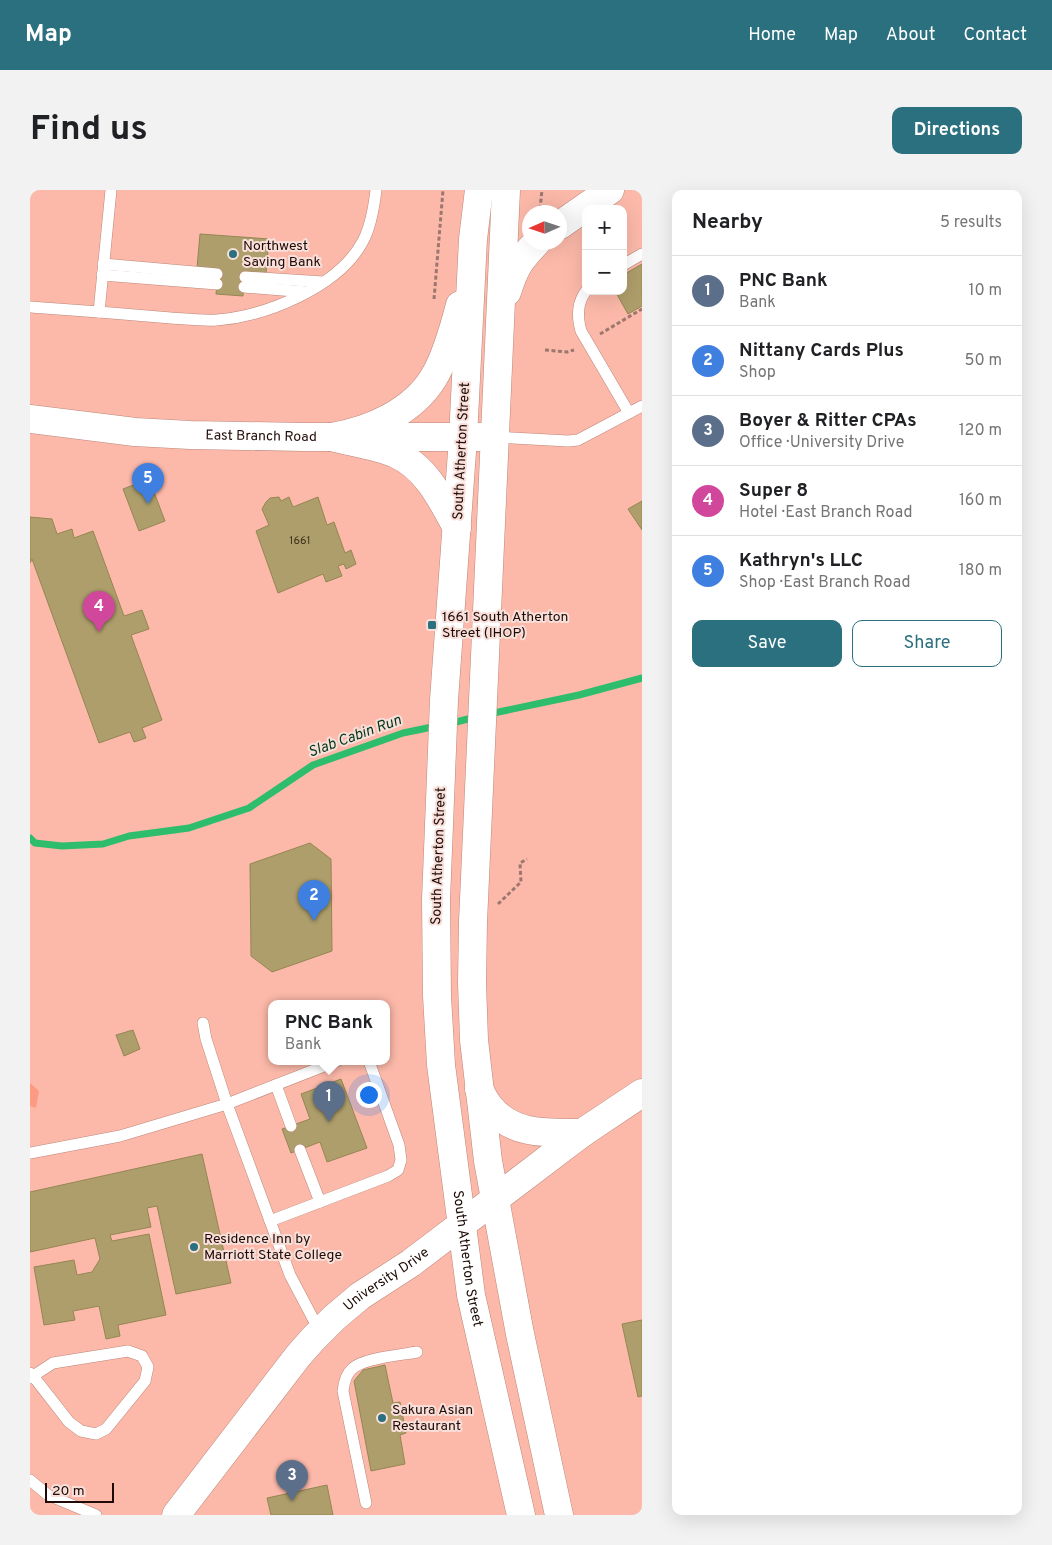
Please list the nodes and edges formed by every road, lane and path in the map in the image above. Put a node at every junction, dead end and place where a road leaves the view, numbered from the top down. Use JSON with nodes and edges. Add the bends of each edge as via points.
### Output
{"nodes":[{"id":1,"x":111,"y":190,"type":"edge"},
{"id":2,"x":376,"y":190,"type":"edge"},
{"id":3,"x":443,"y":190,"type":"edge"},
{"id":4,"x":479,"y":190,"type":"edge"},
{"id":5,"x":506,"y":190,"type":"edge"},
{"id":6,"x":542,"y":190,"type":"edge"},
{"id":7,"x":610,"y":190,"type":"edge"},
{"id":8,"x":541,"y":205,"type":"edge"},
{"id":9,"x":567,"y":220,"type":"edge"},
{"id":10,"x":530,"y":250,"type":"edge"},
{"id":11,"x":642,"y":254,"type":"edge"},
{"id":12,"x":473,"y":255,"type":"junction"},
{"id":13,"x":627,"y":263,"type":"edge"},
{"id":14,"x":102,"y":270,"type":"junction"},
{"id":15,"x":217,"y":279,"type":"dead end"},
{"id":16,"x":323,"y":282,"type":"junction"},
{"id":17,"x":307,"y":292,"type":"junction"},
{"id":18,"x":583,"y":295,"type":"edge"},
{"id":19,"x":434,"y":306,"type":"dead end"},
{"id":20,"x":30,"y":307,"type":"edge"},
{"id":21,"x":642,"y":309,"type":"edge"},
{"id":22,"x":99,"y":312,"type":"junction"},
{"id":23,"x":594,"y":338,"type":"dead end"},
{"id":24,"x":500,"y":340,"type":"junction"},
{"id":25,"x":580,"y":346,"type":"dead end"},
{"id":26,"x":545,"y":350,"type":"dead end"},
{"id":27,"x":642,"y":406,"type":"edge"},
{"id":28,"x":629,"y":413,"type":"junction"},
{"id":29,"x":30,"y":419,"type":"edge"},
{"id":30,"x":331,"y":437,"type":"junction"},
{"id":31,"x":495,"y":437,"type":"junction"},
{"id":32,"x":463,"y":438,"type":"junction"},
{"id":33,"x":457,"y":528,"type":"junction"},
{"id":34,"x":527,"y":860,"type":"dead end"},
{"id":35,"x":496,"y":906,"type":"dead end"},
{"id":36,"x":203,"y":1023,"type":"dead end"},
{"id":37,"x":327,"y":1065,"type":"edge"},
{"id":38,"x":370,"y":1065,"type":"edge"},
{"id":39,"x":276,"y":1085,"type":"junction"},
{"id":40,"x":478,"y":1088,"type":"junction"},
{"id":41,"x":642,"y":1093,"type":"edge"},
{"id":42,"x":227,"y":1104,"type":"junction"},
{"id":43,"x":291,"y":1126,"type":"dead end"},
{"id":44,"x":582,"y":1133,"type":"junction"},
{"id":45,"x":300,"y":1150,"type":"dead end"},
{"id":46,"x":30,"y":1154,"type":"edge"},
{"id":47,"x":495,"y":1199,"type":"junction"},
{"id":48,"x":320,"y":1202,"type":"junction"},
{"id":49,"x":270,"y":1221,"type":"junction"},
{"id":50,"x":462,"y":1224,"type":"junction"},
{"id":51,"x":320,"y":1332,"type":"junction"},
{"id":52,"x":417,"y":1352,"type":"dead end"},
{"id":53,"x":31,"y":1376,"type":"edge"},
{"id":54,"x":30,"y":1480,"type":"edge"},
{"id":55,"x":366,"y":1503,"type":"dead end"},
{"id":56,"x":96,"y":1515,"type":"edge"},
{"id":57,"x":176,"y":1515,"type":"edge"},
{"id":58,"x":521,"y":1515,"type":"edge"},
{"id":59,"x":560,"y":1515,"type":"edge"}],
"edges":[{"from":1,"to":14,"type":"lane"},
{"from":2,"to":16,"type":"lane","via":[[363,242]]},
{"from":3,"to":19,"type":"path"},
{"from":4,"to":12,"type":"main road","name":"South Atherton Street"},
{"from":5,"to":24,"type":"main road"},
{"from":6,"to":8,"type":"path"},
{"from":7,"to":9,"type":"main road"},
{"from":10,"to":24,"type":"main road","via":[[514,269],[506,294]]},
{"from":11,"to":13,"type":"lane"},
{"from":12,"to":30,"type":"main road","via":[[442,362],[424,392],[389,418],[350,434]]},
{"from":12,"to":32,"type":"main road","name":"South Atherton Street"},
{"from":14,"to":15,"type":"lane"},
{"from":14,"to":22,"type":"lane"},
{"from":16,"to":17,"type":"lane"},
{"from":16,"to":17,"type":"lane","via":[[245,282]]},
{"from":17,"to":22,"type":"lane","via":[[272,308],[222,319]]},
{"from":18,"to":28,"type":"lane","via":[[578,309],[581,331]]},
{"from":20,"to":22,"type":"lane"},
{"from":21,"to":23,"type":"path"},
{"from":24,"to":31,"type":"main road"},
{"from":25,"to":26,"type":"path","via":[[567,352]]},
{"from":27,"to":28,"type":"lane"},
{"from":28,"to":31,"type":"lane","via":[[578,440]]},
{"from":29,"to":30,"type":"main road","name":"East Branch Road","via":[[135,432]]},
{"from":30,"to":32,"type":"main road","name":"East Branch Road"},
{"from":30,"to":33,"type":"main road","via":[[395,454],[409,461],[432,484]]},
{"from":31,"to":32,"type":"main road","name":"East Branch Road"},
{"from":31,"to":40,"type":"main road","via":[[472,922]]},
{"from":32,"to":33,"type":"main road","name":"South Atherton Street"},
{"from":33,"to":50,"type":"main road","name":"South Atherton Street","via":[[444,700],[436,900],[441,1065]]},
{"from":34,"to":35,"type":"path","via":[[520,863],[521,882]]},
{"from":36,"to":42,"type":"lane"},
{"from":37,"to":39,"type":"lane"},
{"from":38,"to":48,"type":"lane","via":[[399,1145],[401,1160],[398,1170]]},
{"from":39,"to":42,"type":"lane"},
{"from":39,"to":43,"type":"lane"},
{"from":40,"to":44,"type":"main road","via":[[499,1117],[516,1127],[534,1132]]},
{"from":40,"to":47,"type":"main road"},
{"from":41,"to":44,"type":"main road","name":"University Drive"},
{"from":42,"to":46,"type":"lane","via":[[120,1136]]},
{"from":42,"to":49,"type":"lane"},
{"from":44,"to":47,"type":"main road","name":"University Drive"},
{"from":45,"to":48,"type":"lane"},
{"from":47,"to":50,"type":"main road","name":"University Drive"},
{"from":47,"to":59,"type":"main road","via":[[522,1344]]},
{"from":48,"to":49,"type":"lane"},
{"from":49,"to":51,"type":"lane","via":[[290,1275]]},
{"from":50,"to":51,"type":"main road","name":"University Drive","via":[[360,1296]]},
{"from":50,"to":58,"type":"main road","name":"South Atherton Street","via":[[471,1295]]},
{"from":51,"to":57,"type":"main road","name":"University Drive"},
{"from":52,"to":55,"type":"lane","via":[[363,1362],[352,1369],[345,1381],[343,1391]]},
{"from":53,"to":53,"type":"lane","via":[[53,1363],[128,1351],[142,1356],[148,1367],[144,1381],[106,1429],[96,1434],[82,1431],[69,1422]]},
{"from":54,"to":56,"type":"lane","via":[[48,1495]]}]}
